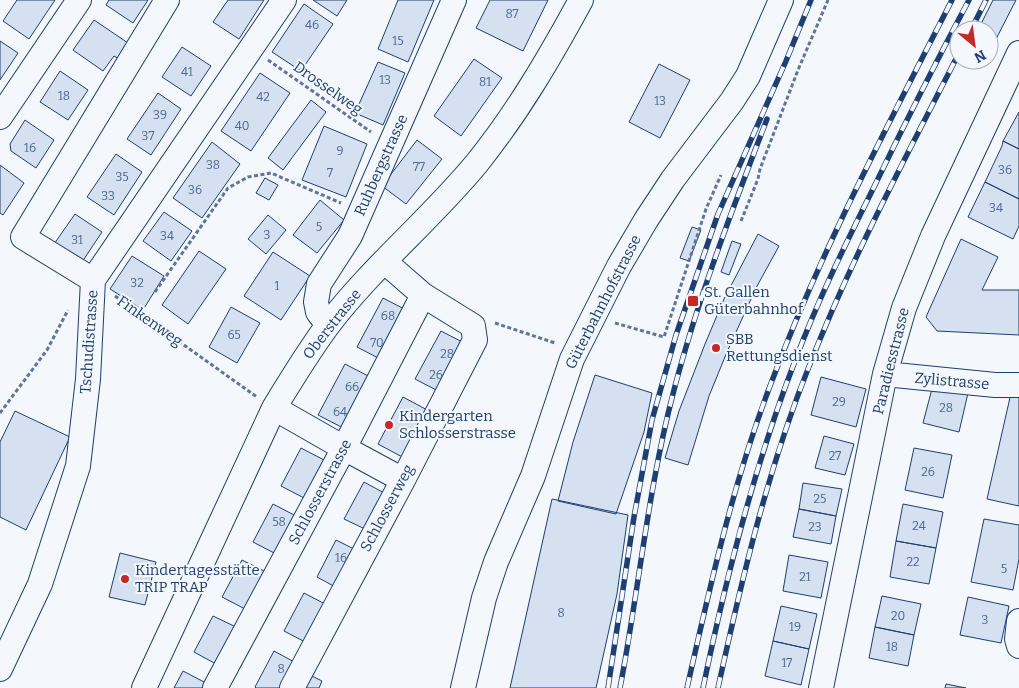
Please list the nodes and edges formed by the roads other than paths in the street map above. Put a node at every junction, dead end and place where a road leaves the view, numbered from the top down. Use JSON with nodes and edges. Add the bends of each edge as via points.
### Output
{"nodes":[{"id":1,"x":79,"y":0,"type":"edge"},
{"id":2,"x":167,"y":0,"type":"edge"},
{"id":3,"x":284,"y":0,"type":"edge"},
{"id":4,"x":454,"y":0,"type":"edge"},
{"id":5,"x":581,"y":0,"type":"edge"},
{"id":6,"x":781,"y":0,"type":"edge"},
{"id":7,"x":1019,"y":53,"type":"edge"},
{"id":8,"x":0,"y":117,"type":"edge"},
{"id":9,"x":385,"y":262,"type":"junction"},
{"id":10,"x":93,"y":280,"type":"junction"},
{"id":11,"x":423,"y":295,"type":"junction"},
{"id":12,"x":328,"y":325,"type":"junction"},
{"id":13,"x":885,"y":374,"type":"junction"},
{"id":14,"x":1019,"y":385,"type":"edge"},
{"id":15,"x":274,"y":408,"type":"junction"},
{"id":16,"x":344,"y":448,"type":"junction"},
{"id":17,"x":403,"y":480,"type":"junction"},
{"id":18,"x":1019,"y":620,"type":"edge"},
{"id":19,"x":1019,"y":646,"type":"edge"},
{"id":20,"x":0,"y":669,"type":"edge"},
{"id":21,"x":144,"y":688,"type":"edge"},
{"id":22,"x":215,"y":688,"type":"edge"},
{"id":23,"x":292,"y":688,"type":"edge"},
{"id":24,"x":463,"y":688,"type":"edge"},
{"id":25,"x":821,"y":688,"type":"edge"}],
"edges":[{"from":1,"to":8,"type":"street"},
{"from":2,"to":10,"type":"street","via":[[23,237]]},
{"from":3,"to":10,"type":"street","name":"Tschudistrasse"},
{"from":4,"to":12,"type":"street","name":"Ruhbergstrasse","via":[[350,236],[322,276],[317,292],[318,312]]},
{"from":5,"to":9,"type":"street","name":"Oberstrasse","via":[[516,112],[429,217]]},
{"from":6,"to":24,"type":"street","name":"Güterbahnhofstrasse","via":[[748,76],[631,244],[572,359],[533,476],[484,598]]},
{"from":7,"to":13,"type":"street","name":"Paradiesstrasse","via":[[926,253],[904,308]]},
{"from":9,"to":11,"type":"street"},
{"from":9,"to":12,"type":"street","name":"Oberstrasse"},
{"from":10,"to":20,"type":"street","name":"Tschudistrasse","via":[[88,379],[78,466],[40,584]]},
{"from":11,"to":16,"type":"street","name":"Schlosserstrasse"},
{"from":11,"to":17,"type":"street","name":"Schlosserweg","via":[[480,323],[475,340]]},
{"from":12,"to":15,"type":"street","name":"Oberstrasse"},
{"from":13,"to":14,"type":"street","name":"Zylistrasse"},
{"from":13,"to":25,"type":"street","name":"Paradiesstrasse"},
{"from":15,"to":16,"type":"street"},
{"from":15,"to":21,"type":"street","name":"Oberstrasse"},
{"from":16,"to":17,"type":"street"},
{"from":16,"to":22,"type":"street","name":"Schlosserstrasse"},
{"from":17,"to":23,"type":"street","name":"Schlosserweg"},
{"from":18,"to":19,"type":"street"}]}
